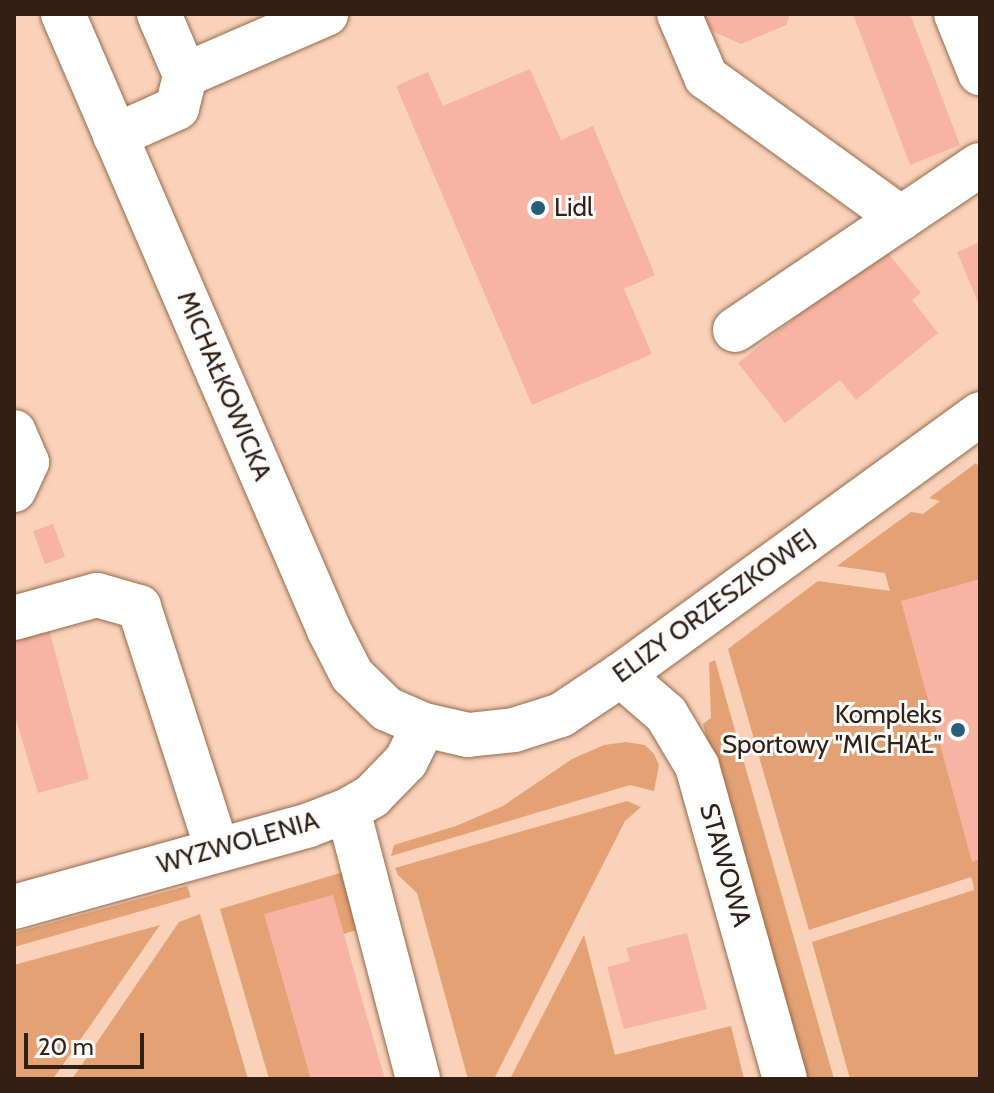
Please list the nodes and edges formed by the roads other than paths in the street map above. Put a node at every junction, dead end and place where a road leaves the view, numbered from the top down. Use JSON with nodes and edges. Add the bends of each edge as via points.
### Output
{"nodes":[{"id":1,"x":63,"y":14,"type":"edge"},
{"id":2,"x":159,"y":14,"type":"edge"},
{"id":3,"x":326,"y":14,"type":"edge"},
{"id":4,"x":679,"y":14,"type":"edge"},
{"id":5,"x":956,"y":14,"type":"edge"},
{"id":6,"x":980,"y":73,"type":"edge"},
{"id":7,"x":185,"y":75,"type":"junction"},
{"id":8,"x":115,"y":136,"type":"junction"},
{"id":9,"x":980,"y":165,"type":"edge"},
{"id":10,"x":901,"y":218,"type":"junction"},
{"id":11,"x":735,"y":330,"type":"dead end"},
{"id":12,"x":980,"y":414,"type":"edge"},
{"id":13,"x":14,"y":432,"type":"edge"},
{"id":14,"x":14,"y":490,"type":"edge"},
{"id":15,"x":14,"y":618,"type":"edge"},
{"id":16,"x":621,"y":675,"type":"junction"},
{"id":17,"x":424,"y":725,"type":"junction"},
{"id":18,"x":348,"y":810,"type":"junction"},
{"id":19,"x":217,"y":849,"type":"junction"},
{"id":20,"x":14,"y":907,"type":"edge"},
{"id":21,"x":418,"y":1079,"type":"edge"},
{"id":22,"x":785,"y":1079,"type":"edge"}],
"edges":[{"from":1,"to":8,"type":"street","name":"MICHAŁKOWICKA"},
{"from":2,"to":7,"type":"street"},
{"from":3,"to":7,"type":"street"},
{"from":4,"to":10,"type":"street","via":[[706,77]]},
{"from":5,"to":6,"type":"street"},
{"from":7,"to":8,"type":"street","via":[[177,108]]},
{"from":8,"to":17,"type":"street","name":"MICHAŁKOWICKA","via":[[352,675],[387,709]]},
{"from":9,"to":10,"type":"street"},
{"from":10,"to":11,"type":"street"},
{"from":12,"to":16,"type":"street","name":"ELIZY ORZESZKOWEJ"},
{"from":13,"to":14,"type":"street","via":[[27,462]]},
{"from":15,"to":19,"type":"street","via":[[97,595],[139,607]]},
{"from":16,"to":17,"type":"street","name":"ELIZY ORZESZKOWEJ","via":[[561,715],[514,730],[468,735]]},
{"from":16,"to":22,"type":"street","name":"STAWOWA","via":[[666,714],[697,766]]},
{"from":17,"to":18,"type":"street","name":"WYZWOLENIA","via":[[406,761],[372,796]]},
{"from":18,"to":19,"type":"street","name":"WYZWOLENIA"},
{"from":18,"to":21,"type":"street"},
{"from":19,"to":20,"type":"street","name":"WYZWOLENIA"}]}
